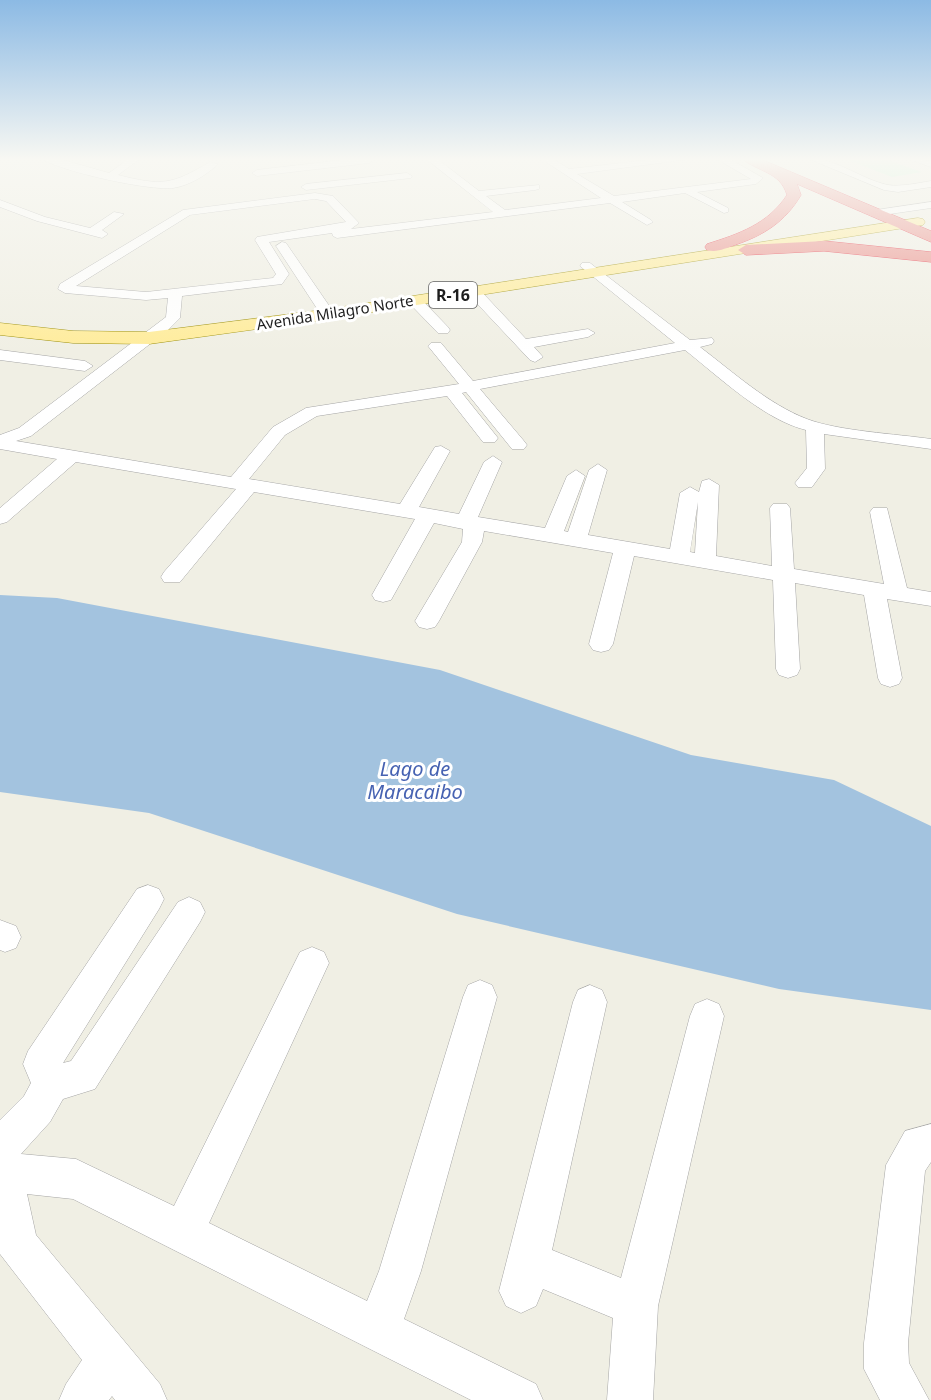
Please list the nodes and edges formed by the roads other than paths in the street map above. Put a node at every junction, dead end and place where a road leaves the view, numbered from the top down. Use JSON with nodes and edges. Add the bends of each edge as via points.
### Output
{"nodes":[{"id":1,"x":61,"y":223,"type":"edge"},
{"id":2,"x":108,"y":223,"type":"edge"},
{"id":3,"x":169,"y":223,"type":"edge"},
{"id":4,"x":352,"y":223,"type":"edge"},
{"id":5,"x":424,"y":223,"type":"edge"},
{"id":6,"x":771,"y":223,"type":"edge"},
{"id":7,"x":882,"y":223,"type":"edge"},
{"id":8,"x":888,"y":223,"type":"edge"},
{"id":9,"x":911,"y":223,"type":"edge"},
{"id":10,"x":931,"y":237,"type":"edge"},
{"id":11,"x":713,"y":247,"type":"junction"},
{"id":12,"x":746,"y":250,"type":"junction"},
{"id":13,"x":931,"y":257,"type":"edge"},
{"id":14,"x":593,"y":276,"type":"junction"},
{"id":15,"x":474,"y":292,"type":"junction"},
{"id":16,"x":175,"y":294,"type":"junction"},
{"id":17,"x":415,"y":301,"type":"junction"},
{"id":18,"x":323,"y":307,"type":"junction"},
{"id":19,"x":0,"y":315,"type":"edge"},
{"id":20,"x":0,"y":328,"type":"edge"},
{"id":21,"x":443,"y":330,"type":"dead end"},
{"id":22,"x":150,"y":331,"type":"junction"},
{"id":23,"x":588,"y":333,"type":"dead end"},
{"id":24,"x":123,"y":337,"type":"junction"},
{"id":25,"x":707,"y":341,"type":"junction"},
{"id":26,"x":523,"y":344,"type":"junction"},
{"id":27,"x":436,"y":346,"type":"dead end"},
{"id":28,"x":688,"y":346,"type":"junction"},
{"id":29,"x":0,"y":355,"type":"edge"},
{"id":30,"x":535,"y":357,"type":"dead end"},
{"id":31,"x":85,"y":366,"type":"junction"},
{"id":32,"x":471,"y":386,"type":"junction"},
{"id":33,"x":451,"y":390,"type":"junction"},
{"id":34,"x":815,"y":427,"type":"junction"},
{"id":35,"x":0,"y":435,"type":"edge"},
{"id":36,"x":489,"y":438,"type":"dead end"},
{"id":37,"x":929,"y":440,"type":"edge"},
{"id":38,"x":0,"y":442,"type":"edge"},
{"id":39,"x":518,"y":445,"type":"dead end"},
{"id":40,"x":441,"y":451,"type":"dead end"},
{"id":41,"x":73,"y":455,"type":"junction"},
{"id":42,"x":493,"y":462,"type":"dead end"},
{"id":43,"x":931,"y":465,"type":"edge"},
{"id":44,"x":598,"y":470,"type":"dead end"},
{"id":45,"x":576,"y":476,"type":"dead end"},
{"id":46,"x":806,"y":483,"type":"dead end"},
{"id":47,"x":252,"y":484,"type":"junction"},
{"id":48,"x":709,"y":485,"type":"dead end"},
{"id":49,"x":690,"y":494,"type":"dead end"},
{"id":50,"x":780,"y":508,"type":"dead end"},
{"id":51,"x":405,"y":510,"type":"junction"},
{"id":52,"x":880,"y":512,"type":"dead end"},
{"id":53,"x":428,"y":515,"type":"junction"},
{"id":54,"x":0,"y":518,"type":"edge"},
{"id":55,"x":469,"y":524,"type":"junction"},
{"id":56,"x":552,"y":536,"type":"junction"},
{"id":57,"x":576,"y":539,"type":"junction"},
{"id":58,"x":625,"y":549,"type":"junction"},
{"id":59,"x":679,"y":556,"type":"junction"},
{"id":60,"x":705,"y":561,"type":"junction"},
{"id":61,"x":784,"y":574,"type":"junction"},
{"id":62,"x":193,"y":576,"type":"dead end"},
{"id":63,"x":172,"y":577,"type":"dead end"},
{"id":64,"x":874,"y":590,"type":"junction"},
{"id":65,"x":897,"y":593,"type":"junction"},
{"id":66,"x":383,"y":595,"type":"dead end"},
{"id":67,"x":931,"y":599,"type":"edge"},
{"id":68,"x":426,"y":621,"type":"dead end"},
{"id":69,"x":601,"y":644,"type":"dead end"},
{"id":70,"x":788,"y":669,"type":"dead end"},
{"id":71,"x":890,"y":678,"type":"dead end"},
{"id":72,"x":148,"y":899,"type":"dead end"},
{"id":73,"x":189,"y":912,"type":"dead end"},
{"id":74,"x":312,"y":963,"type":"dead end"},
{"id":75,"x":480,"y":997,"type":"dead end"},
{"id":76,"x":590,"y":1002,"type":"dead end"},
{"id":77,"x":707,"y":1016,"type":"dead end"},
{"id":78,"x":51,"y":1084,"type":"junction"},
{"id":79,"x":931,"y":1143,"type":"edge"},
{"id":80,"x":1,"y":1165,"type":"edge"},
{"id":81,"x":183,"y":1233,"type":"junction"},
{"id":82,"x":636,"y":1306,"type":"junction"},
{"id":83,"x":378,"y":1329,"type":"junction"},
{"id":84,"x":110,"y":1359,"type":"junction"},
{"id":85,"x":82,"y":1400,"type":"edge"},
{"id":86,"x":144,"y":1400,"type":"edge"},
{"id":87,"x":520,"y":1400,"type":"edge"},
{"id":88,"x":630,"y":1400,"type":"edge"},
{"id":89,"x":906,"y":1400,"type":"edge"}],
"edges":[{"from":1,"to":2,"type":"street","via":[[97,233]]},
{"from":3,"to":16,"type":"street","via":[[65,287],[68,291],[120,296]]},
{"from":4,"to":16,"type":"street","via":[[261,240],[283,274],[277,281]]},
{"from":5,"to":18,"type":"street","via":[[288,241],[282,246]]},
{"from":6,"to":11,"type":"highway"},
{"from":7,"to":11,"type":"main road","name":"Avenida Milagro Norte","number":"R-16"},
{"from":8,"to":12,"type":"main road","name":"Avenida Milagro Norte","number":"R-16"},
{"from":9,"to":10,"type":"highway"},
{"from":11,"to":14,"type":"main road","name":"Avenida Milagro Norte","number":"R-16"},
{"from":12,"to":13,"type":"highway","via":[[824,246]]},
{"from":12,"to":14,"type":"main road","name":"Avenida Milagro Norte","number":"R-16"},
{"from":14,"to":15,"type":"main road","name":"Avenida Milagro Norte","number":"R-16"},
{"from":14,"to":18,"type":"main road","name":"Avenida Milagro Norte","number":"R-16"},
{"from":14,"to":25,"type":"street"},
{"from":14,"to":28,"type":"street"},
{"from":15,"to":17,"type":"main road","name":"Avenida Milagro Norte","number":"R-16"},
{"from":15,"to":26,"type":"street"},
{"from":16,"to":22,"type":"street","via":[[173,318]]},
{"from":17,"to":21,"type":"street"},
{"from":17,"to":22,"type":"main road","name":"Avenida Milagro Norte","number":"R-16","via":[[250,326]]},
{"from":18,"to":22,"type":"main road","name":"Avenida Milagro Norte","number":"R-16"},
{"from":19,"to":22,"type":"main road","name":"Avenida Milagro Norte","number":"R-16","via":[[63,325]]},
{"from":20,"to":24,"type":"main road","name":"Avenida Milagro Norte","number":"R-16","via":[[73,337]]},
{"from":22,"to":24,"type":"main road","name":"Avenida Milagro Norte","number":"R-16"},
{"from":22,"to":38,"type":"street","via":[[25,432]]},
{"from":23,"to":26,"type":"street"},
{"from":24,"to":31,"type":"street"},
{"from":25,"to":28,"type":"street"},
{"from":25,"to":37,"type":"street","via":[[801,410]]},
{"from":26,"to":30,"type":"street"},
{"from":27,"to":32,"type":"street"},
{"from":28,"to":32,"type":"street"},
{"from":28,"to":34,"type":"street","via":[[788,417]]},
{"from":29,"to":31,"type":"street"},
{"from":31,"to":35,"type":"street"},
{"from":32,"to":33,"type":"street"},
{"from":32,"to":39,"type":"street"},
{"from":33,"to":36,"type":"street"},
{"from":33,"to":47,"type":"street","via":[[312,412],[279,431]]},
{"from":34,"to":37,"type":"street"},
{"from":34,"to":46,"type":"street","via":[[816,469]]},
{"from":37,"to":43,"type":"street"},
{"from":38,"to":41,"type":"street"},
{"from":40,"to":51,"type":"street"},
{"from":41,"to":47,"type":"street"},
{"from":41,"to":54,"type":"street"},
{"from":42,"to":55,"type":"street","via":[[468,517]]},
{"from":44,"to":57,"type":"street"},
{"from":45,"to":56,"type":"street"},
{"from":47,"to":51,"type":"street"},
{"from":47,"to":62,"type":"street","via":[[256,498]]},
{"from":47,"to":63,"type":"street"},
{"from":48,"to":60,"type":"street"},
{"from":49,"to":59,"type":"street"},
{"from":50,"to":61,"type":"street"},
{"from":51,"to":53,"type":"street"},
{"from":52,"to":65,"type":"street"},
{"from":53,"to":55,"type":"street"},
{"from":53,"to":66,"type":"street"},
{"from":55,"to":56,"type":"street"},
{"from":55,"to":68,"type":"street","via":[[472,542]]},
{"from":56,"to":57,"type":"street"},
{"from":57,"to":58,"type":"street"},
{"from":58,"to":59,"type":"street"},
{"from":58,"to":69,"type":"street"},
{"from":59,"to":60,"type":"street"},
{"from":60,"to":61,"type":"street"},
{"from":61,"to":64,"type":"street"},
{"from":61,"to":70,"type":"street"},
{"from":64,"to":65,"type":"street"},
{"from":64,"to":71,"type":"street"},
{"from":65,"to":67,"type":"street"},
{"from":72,"to":78,"type":"street","via":[[41,1064]]},
{"from":73,"to":78,"type":"street","via":[[82,1076]]},
{"from":74,"to":81,"type":"street"},
{"from":75,"to":83,"type":"street","via":[[400,1271]]},
{"from":76,"to":82,"type":"street","via":[[525,1276]]},
{"from":77,"to":82,"type":"street"},
{"from":78,"to":80,"type":"street"},
{"from":79,"to":89,"type":"street","via":[[919,1145],[906,1165],[886,1344],[887,1369]]},
{"from":80,"to":81,"type":"street","via":[[76,1179]]},
{"from":80,"to":84,"type":"street","via":[[17,1245]]},
{"from":81,"to":83,"type":"street"},
{"from":82,"to":88,"type":"street"},
{"from":83,"to":87,"type":"street"},
{"from":84,"to":85,"type":"street"},
{"from":84,"to":86,"type":"street"}]}
